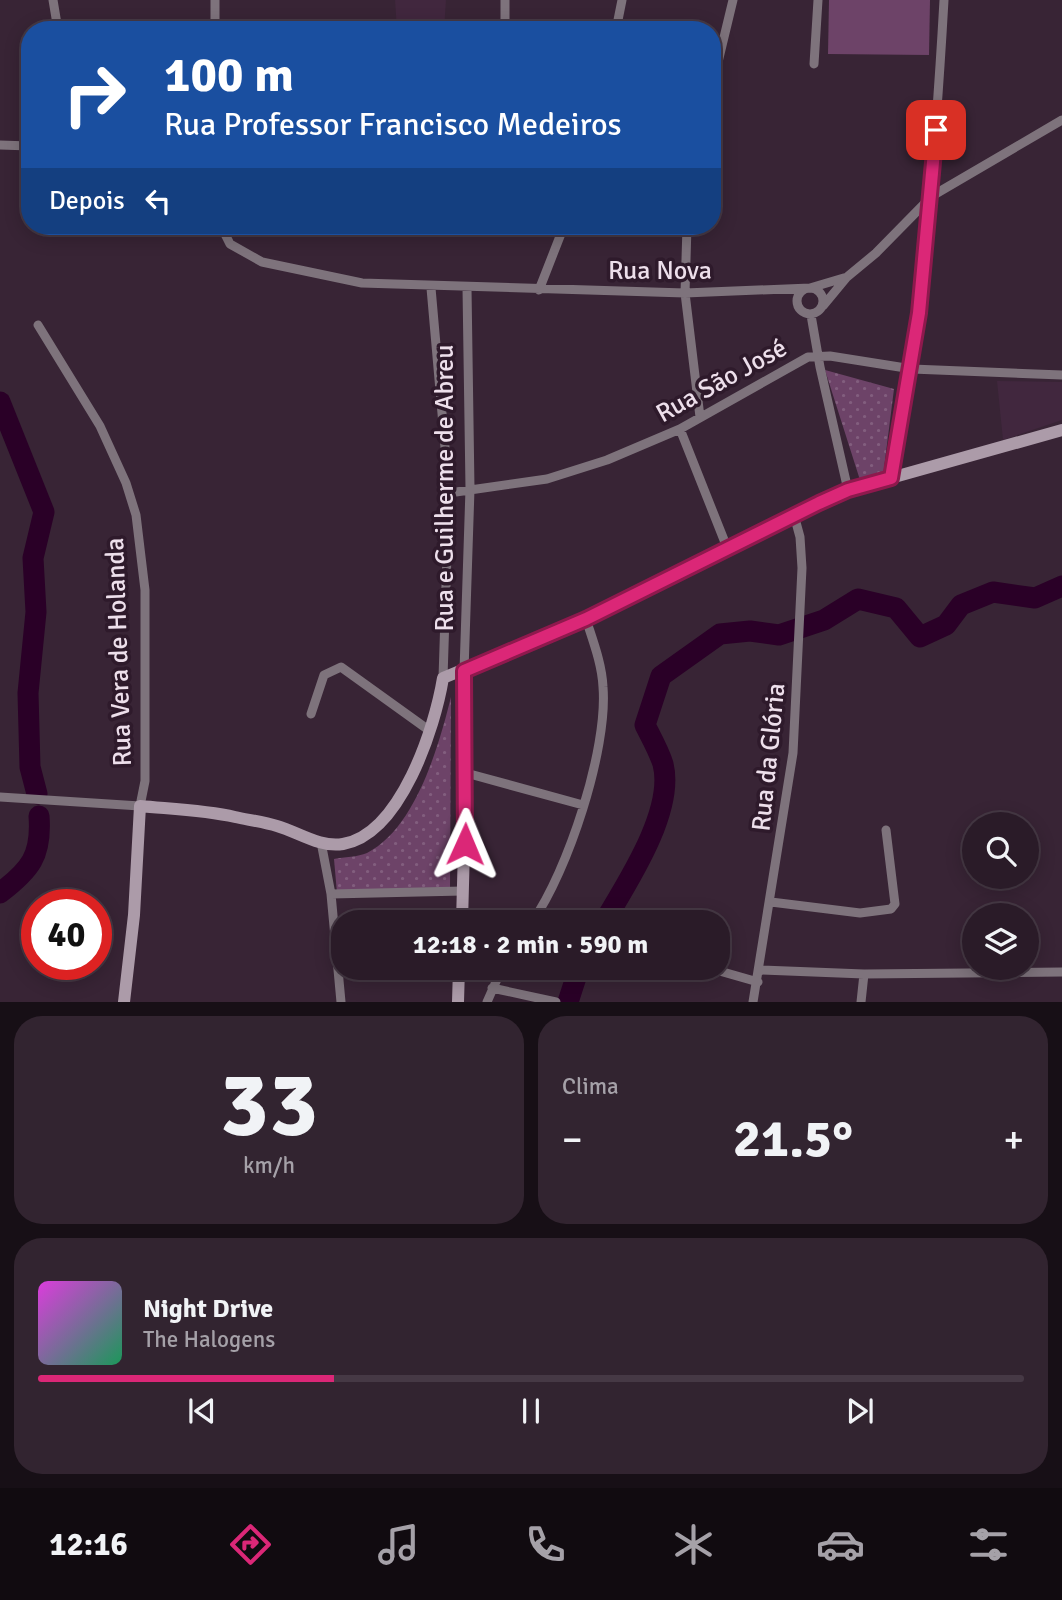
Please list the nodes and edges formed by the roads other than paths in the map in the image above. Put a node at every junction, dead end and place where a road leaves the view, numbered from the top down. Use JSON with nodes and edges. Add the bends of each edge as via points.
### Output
{"nodes":[{"id":1,"x":53,"y":0,"type":"edge"},
{"id":2,"x":215,"y":0,"type":"edge"},
{"id":3,"x":505,"y":0,"type":"edge"},
{"id":4,"x":622,"y":0,"type":"edge"},
{"id":5,"x":733,"y":0,"type":"edge"},
{"id":6,"x":818,"y":0,"type":"edge"},
{"id":7,"x":944,"y":0,"type":"edge"},
{"id":8,"x":56,"y":21,"type":"edge"},
{"id":9,"x":215,"y":21,"type":"edge"},
{"id":10,"x":505,"y":21,"type":"edge"},
{"id":11,"x":617,"y":21,"type":"edge"},
{"id":12,"x":721,"y":50,"type":"edge"},
{"id":13,"x":814,"y":65,"type":"dead end"},
{"id":14,"x":1062,"y":120,"type":"edge"},
{"id":15,"x":0,"y":145,"type":"edge"},
{"id":16,"x":21,"y":146,"type":"edge"},
{"id":17,"x":932,"y":196,"type":"junction"},
{"id":18,"x":226,"y":235,"type":"edge"},
{"id":19,"x":560,"y":235,"type":"edge"},
{"id":20,"x":687,"y":235,"type":"edge"},
{"id":21,"x":847,"y":277,"type":"junction"},
{"id":22,"x":431,"y":288,"type":"junction"},
{"id":23,"x":467,"y":288,"type":"junction"},
{"id":24,"x":810,"y":288,"type":"junction"},
{"id":25,"x":785,"y":289,"type":"junction"},
{"id":26,"x":539,"y":290,"type":"junction"},
{"id":27,"x":685,"y":293,"type":"junction"},
{"id":28,"x":798,"y":306,"type":"junction"},
{"id":29,"x":822,"y":307,"type":"junction"},
{"id":30,"x":811,"y":315,"type":"junction"},
{"id":31,"x":38,"y":325,"type":"dead end"},
{"id":32,"x":818,"y":356,"type":"junction"},
{"id":33,"x":912,"y":369,"type":"junction"},
{"id":34,"x":1062,"y":375,"type":"edge"},
{"id":35,"x":700,"y":417,"type":"junction"},
{"id":36,"x":680,"y":429,"type":"junction"},
{"id":37,"x":1062,"y":430,"type":"edge"},
{"id":38,"x":891,"y":478,"type":"junction"},
{"id":39,"x":470,"y":489,"type":"junction"},
{"id":40,"x":848,"y":490,"type":"junction"},
{"id":41,"x":449,"y":493,"type":"junction"},
{"id":42,"x":794,"y":515,"type":"junction"},
{"id":43,"x":728,"y":550,"type":"junction"},
{"id":44,"x":586,"y":619,"type":"junction"},
{"id":45,"x":464,"y":671,"type":"junction"},
{"id":46,"x":443,"y":678,"type":"junction"},
{"id":47,"x":311,"y":714,"type":"dead end"},
{"id":48,"x":430,"y":731,"type":"junction"},
{"id":49,"x":467,"y":773,"type":"junction"},
{"id":50,"x":1,"y":795,"type":"edge"},
{"id":51,"x":583,"y":805,"type":"junction"},
{"id":52,"x":140,"y":806,"type":"junction"},
{"id":53,"x":886,"y":830,"type":"dead end"},
{"id":54,"x":321,"y":842,"type":"junction"},
{"id":55,"x":463,"y":891,"type":"junction"},
{"id":56,"x":331,"y":894,"type":"junction"},
{"id":57,"x":771,"y":902,"type":"junction"},
{"id":58,"x":462,"y":910,"type":"edge"},
{"id":59,"x":539,"y":910,"type":"edge"},
{"id":60,"x":760,"y":970,"type":"junction"},
{"id":61,"x":1062,"y":972,"type":"edge"},
{"id":62,"x":730,"y":974,"type":"edge"},
{"id":63,"x":864,"y":974,"type":"junction"},
{"id":64,"x":459,"y":980,"type":"edge"},
{"id":65,"x":496,"y":980,"type":"edge"},
{"id":66,"x":758,"y":982,"type":"junction"},
{"id":67,"x":492,"y":988,"type":"junction"},
{"id":68,"x":555,"y":1001,"type":"edge"},
{"id":69,"x":124,"y":1002,"type":"edge"},
{"id":70,"x":341,"y":1002,"type":"edge"},
{"id":71,"x":458,"y":1002,"type":"edge"},
{"id":72,"x":487,"y":1002,"type":"edge"},
{"id":73,"x":753,"y":1002,"type":"edge"},
{"id":74,"x":861,"y":1002,"type":"edge"}],
"edges":[{"from":1,"to":8,"type":"street"},
{"from":2,"to":9,"type":"street"},
{"from":3,"to":10,"type":"street"},
{"from":4,"to":11,"type":"street"},
{"from":5,"to":12,"type":"street"},
{"from":6,"to":13,"type":"street"},
{"from":7,"to":17,"type":"street"},
{"from":14,"to":17,"type":"street","name":"Rua Nova"},
{"from":15,"to":16,"type":"street"},
{"from":17,"to":21,"type":"street","name":"Rua Nova"},
{"from":17,"to":33,"type":"street"},
{"from":18,"to":22,"type":"street","name":"Rua Nova","via":[[239,250],[279,267],[362,283]]},
{"from":19,"to":26,"type":"street"},
{"from":20,"to":27,"type":"street"},
{"from":21,"to":24,"type":"street","name":"Rua Nova"},
{"from":21,"to":29,"type":"street"},
{"from":22,"to":23,"type":"street","name":"Rua Nova"},
{"from":22,"to":41,"type":"street","name":"Rua e Guilherme de Abreu"},
{"from":23,"to":26,"type":"street","name":"Rua Nova"},
{"from":23,"to":39,"type":"street","name":"Rua e Guilherme de Abreu"},
{"from":24,"to":25,"type":"street","name":"Rua Nova"},
{"from":24,"to":28,"type":"street","via":[[799,294]]},
{"from":24,"to":29,"type":"street","via":[[821,295]]},
{"from":25,"to":27,"type":"street","name":"Rua Nova"},
{"from":25,"to":28,"type":"street"},
{"from":26,"to":27,"type":"street","name":"Rua Nova"},
{"from":27,"to":35,"type":"street"},
{"from":28,"to":30,"type":"street"},
{"from":29,"to":30,"type":"street"},
{"from":30,"to":32,"type":"street"},
{"from":31,"to":52,"type":"street","name":"Rua Vera de Holanda","via":[[100,426],[136,515],[145,599],[145,781]]},
{"from":32,"to":33,"type":"street","name":"Rua São José"},
{"from":32,"to":35,"type":"street","name":"Rua São José","via":[[792,365]]},
{"from":32,"to":40,"type":"street"},
{"from":33,"to":34,"type":"street","name":"Rua São José"},
{"from":33,"to":38,"type":"street"},
{"from":35,"to":36,"type":"street","name":"Rua São José"},
{"from":36,"to":39,"type":"street","name":"Rua São José","via":[[575,471]]},
{"from":36,"to":43,"type":"street"},
{"from":37,"to":38,"type":"street"},
{"from":38,"to":40,"type":"street"},
{"from":39,"to":41,"type":"street","name":"Rua São José"},
{"from":39,"to":45,"type":"street","name":"Rua e Guilherme de Abreu"},
{"from":40,"to":42,"type":"street"},
{"from":41,"to":46,"type":"street","name":"Rua e Guilherme de Abreu"},
{"from":42,"to":43,"type":"street"},
{"from":42,"to":57,"type":"street","name":"Rua da Glória","via":[[802,551],[801,641],[793,753]]},
{"from":43,"to":44,"type":"street"},
{"from":44,"to":45,"type":"street"},
{"from":44,"to":51,"type":"street","via":[[599,661],[604,709],[597,760]]},
{"from":45,"to":46,"type":"street"},
{"from":45,"to":49,"type":"street","name":"Rua e Guilherme de Abreu"},
{"from":46,"to":48,"type":"street","name":"Rua e Guilherme de Abreu"},
{"from":47,"to":48,"type":"street","via":[[324,675],[341,667]]},
{"from":48,"to":54,"type":"street","name":"Rua e Guilherme de Abreu","via":[[409,781],[376,826],[354,841]]},
{"from":49,"to":51,"type":"street"},
{"from":49,"to":55,"type":"street","name":"Rua e Guilherme de Abreu"},
{"from":50,"to":52,"type":"street"},
{"from":51,"to":59,"type":"street","via":[[563,866]]},
{"from":52,"to":54,"type":"street","via":[[231,816]]},
{"from":52,"to":69,"type":"street","name":"Rua Vera de Holanda"},
{"from":53,"to":57,"type":"street","via":[[895,904],[891,909],[860,913]]},
{"from":54,"to":56,"type":"street"},
{"from":55,"to":56,"type":"street"},
{"from":55,"to":58,"type":"street","name":"Rua e Guilherme de Abreu"},
{"from":56,"to":70,"type":"street"},
{"from":57,"to":60,"type":"street","name":"Rua da Glória"},
{"from":60,"to":63,"type":"street"},
{"from":60,"to":66,"type":"street","name":"Rua da Glória"},
{"from":61,"to":63,"type":"street"},
{"from":62,"to":66,"type":"street"},
{"from":63,"to":74,"type":"street"},
{"from":64,"to":71,"type":"street"},
{"from":65,"to":67,"type":"street"},
{"from":66,"to":73,"type":"street","name":"Rua da Glória"},
{"from":67,"to":68,"type":"street"},
{"from":67,"to":72,"type":"street"}]}
